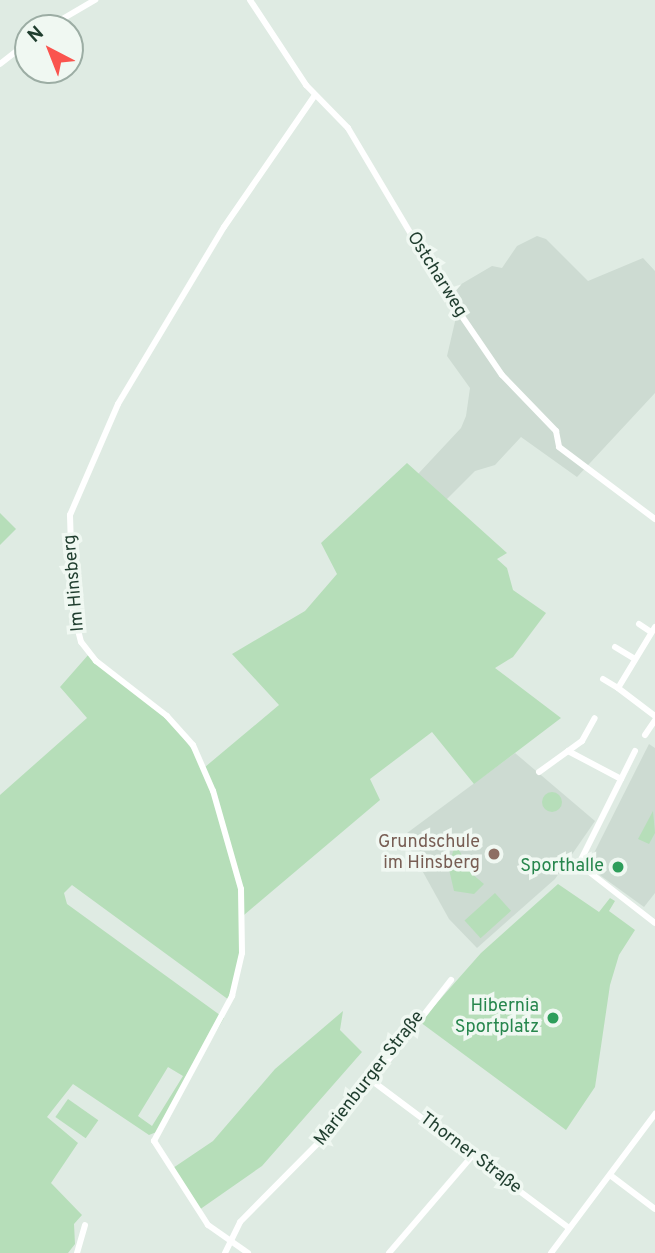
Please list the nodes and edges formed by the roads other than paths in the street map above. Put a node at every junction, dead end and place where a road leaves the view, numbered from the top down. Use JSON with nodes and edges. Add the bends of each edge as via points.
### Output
{"nodes":[{"id":1,"x":95,"y":0,"type":"edge"},
{"id":2,"x":250,"y":0,"type":"edge"},
{"id":3,"x":71,"y":14,"type":"edge"},
{"id":4,"x":14,"y":52,"type":"edge"},
{"id":5,"x":0,"y":64,"type":"edge"},
{"id":6,"x":315,"y":95,"type":"junction"},
{"id":7,"x":655,"y":519,"type":"edge"},
{"id":8,"x":639,"y":624,"type":"dead end"},
{"id":9,"x":653,"y":629,"type":"edge"},
{"id":10,"x":615,"y":647,"type":"dead end"},
{"id":11,"x":635,"y":659,"type":"junction"},
{"id":12,"x":603,"y":679,"type":"dead end"},
{"id":13,"x":618,"y":688,"type":"junction"},
{"id":14,"x":595,"y":718,"type":"dead end"},
{"id":15,"x":655,"y":718,"type":"edge"},
{"id":16,"x":645,"y":735,"type":"dead end"},
{"id":17,"x":568,"y":751,"type":"junction"},
{"id":18,"x":635,"y":751,"type":"dead end"},
{"id":19,"x":539,"y":772,"type":"dead end"},
{"id":20,"x":621,"y":779,"type":"junction"},
{"id":21,"x":655,"y":923,"type":"edge"},
{"id":22,"x":451,"y":980,"type":"dead end"},
{"id":23,"x":371,"y":1080,"type":"junction"},
{"id":24,"x":655,"y":1114,"type":"edge"},
{"id":25,"x":473,"y":1156,"type":"junction"},
{"id":26,"x":610,"y":1175,"type":"junction"},
{"id":27,"x":655,"y":1209,"type":"edge"},
{"id":28,"x":85,"y":1225,"type":"dead end"},
{"id":29,"x":569,"y":1228,"type":"junction"},
{"id":30,"x":232,"y":1239,"type":"junction"},
{"id":31,"x":76,"y":1253,"type":"edge"},
{"id":32,"x":225,"y":1253,"type":"edge"},
{"id":33,"x":248,"y":1253,"type":"edge"},
{"id":34,"x":389,"y":1253,"type":"edge"},
{"id":35,"x":551,"y":1253,"type":"edge"}],
"edges":[{"from":1,"to":3,"type":"street"},
{"from":2,"to":6,"type":"street","name":"Ostcharweg"},
{"from":4,"to":5,"type":"street"},
{"from":6,"to":7,"type":"street","name":"Ostcharweg","via":[[342,119],[472,334],[502,375],[556,431],[559,447]]},
{"from":6,"to":30,"type":"street","name":"Im Hinsberg","via":[[224,228],[118,404],[70,515],[73,611],[81,642],[96,661],[167,716],[193,745],[213,791],[241,889],[242,953],[232,996],[154,1141],[208,1225]]},
{"from":8,"to":9,"type":"street"},
{"from":9,"to":11,"type":"street"},
{"from":10,"to":11,"type":"street"},
{"from":11,"to":13,"type":"street"},
{"from":12,"to":13,"type":"street"},
{"from":13,"to":15,"type":"street"},
{"from":14,"to":17,"type":"street","via":[[582,741]]},
{"from":15,"to":16,"type":"street"},
{"from":17,"to":19,"type":"street"},
{"from":17,"to":20,"type":"street"},
{"from":18,"to":20,"type":"street"},
{"from":20,"to":21,"type":"street","via":[[579,864]]},
{"from":22,"to":23,"type":"street","name":"Marienburger Straße"},
{"from":23,"to":25,"type":"street","name":"Thorner Straße"},
{"from":23,"to":30,"type":"street","name":"Marienburger Straße","via":[[305,1160],[240,1222]]},
{"from":24,"to":26,"type":"street"},
{"from":25,"to":29,"type":"street","name":"Thorner Straße"},
{"from":25,"to":34,"type":"street"},
{"from":26,"to":27,"type":"street"},
{"from":26,"to":29,"type":"street"},
{"from":28,"to":31,"type":"street"},
{"from":29,"to":35,"type":"street"},
{"from":30,"to":32,"type":"street","name":"Marienburger Straße"},
{"from":30,"to":33,"type":"street"}]}
